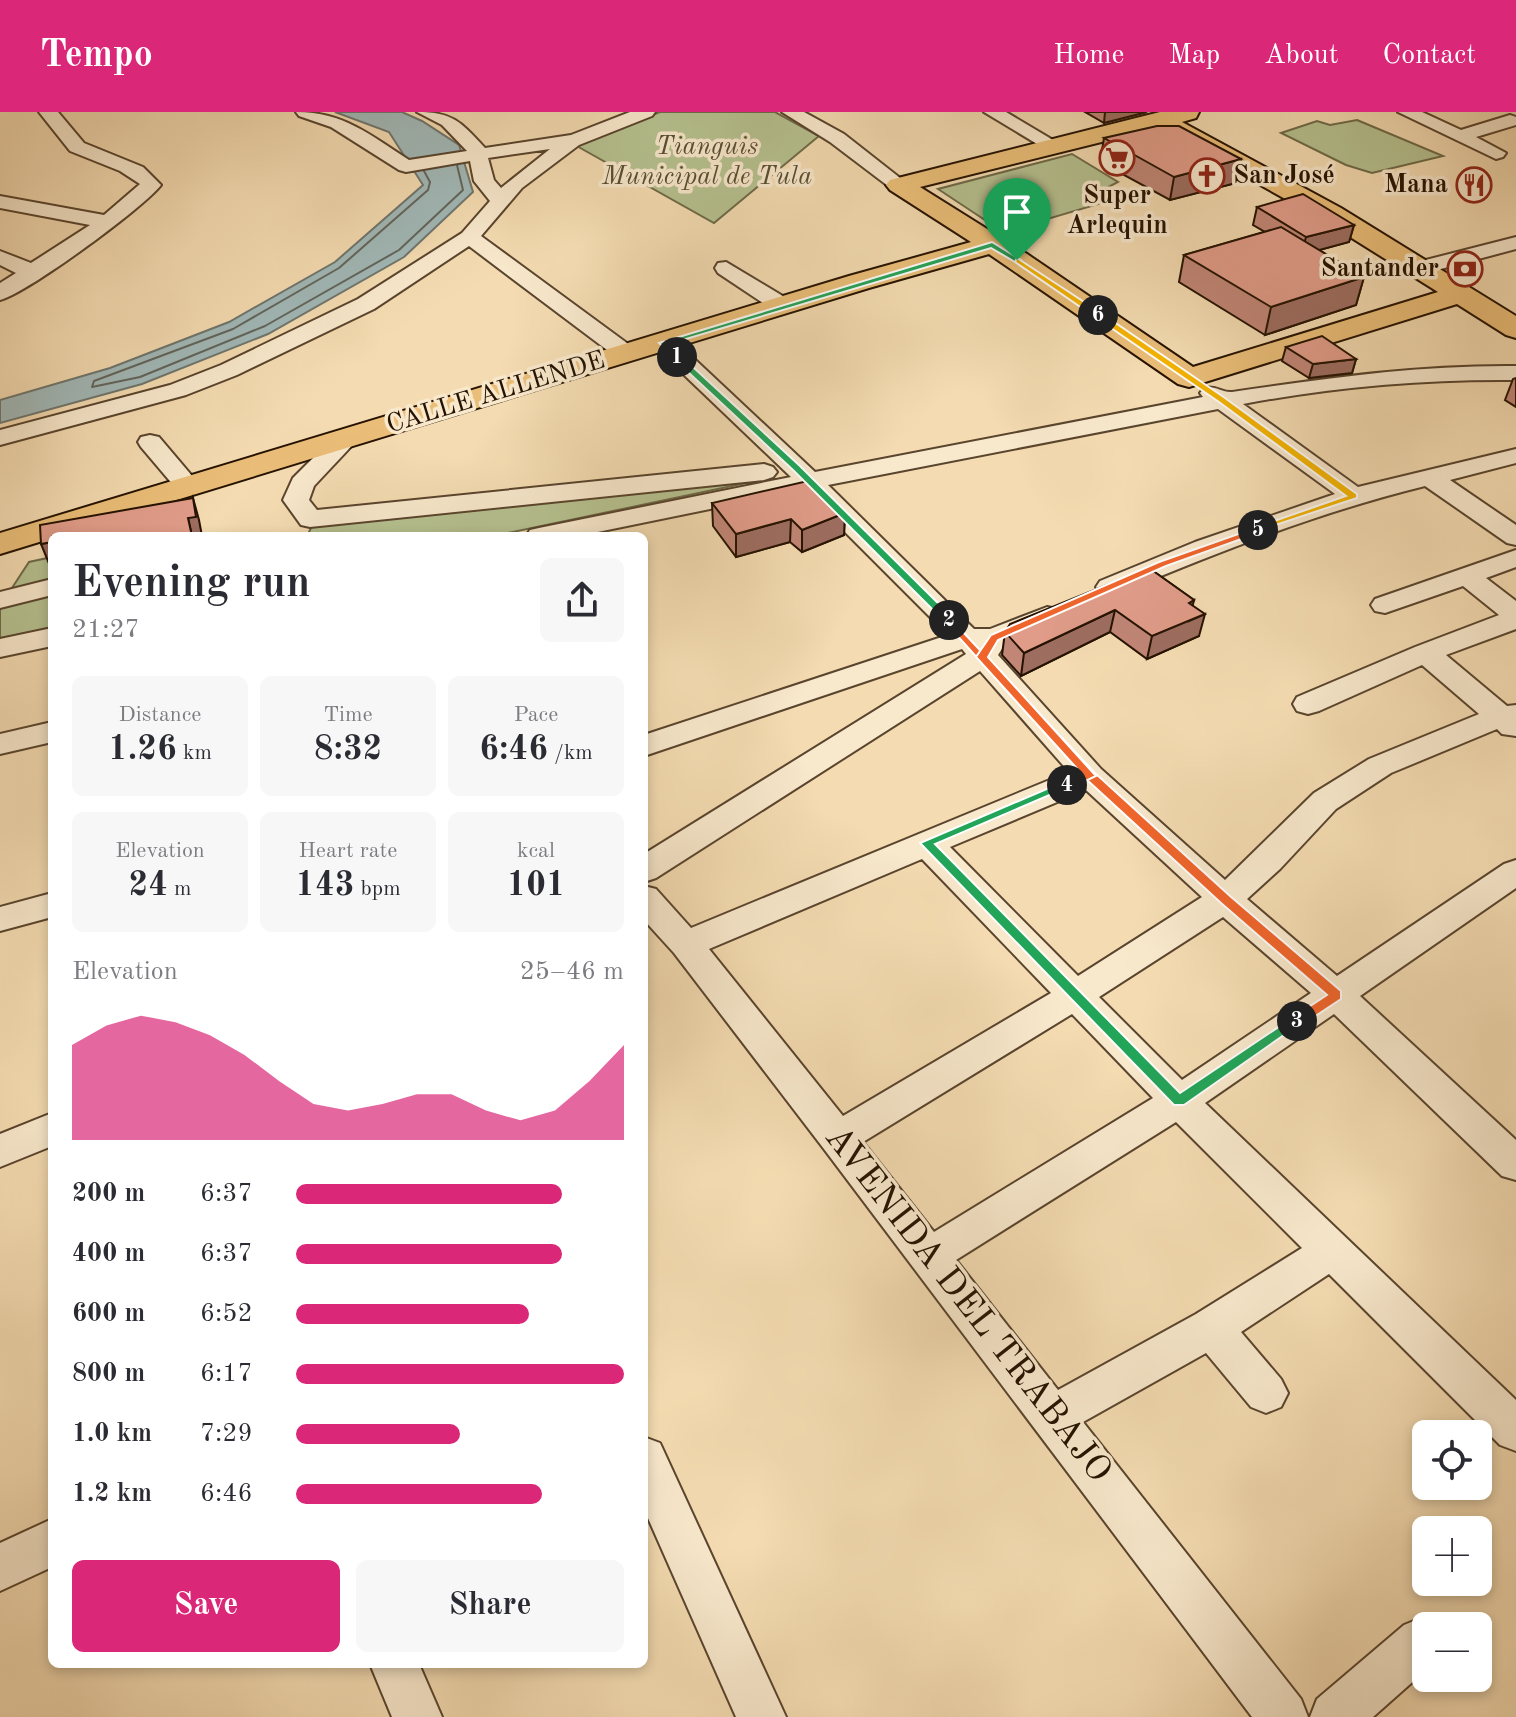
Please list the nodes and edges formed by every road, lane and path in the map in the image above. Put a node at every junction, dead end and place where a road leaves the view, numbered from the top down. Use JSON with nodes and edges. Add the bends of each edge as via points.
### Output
{"nodes":[{"id":1,"x":48,"y":112,"type":"edge"},
{"id":2,"x":305,"y":112,"type":"edge"},
{"id":3,"x":426,"y":112,"type":"edge"},
{"id":4,"x":646,"y":112,"type":"edge"},
{"id":5,"x":791,"y":112,"type":"edge"},
{"id":6,"x":993,"y":112,"type":"edge"},
{"id":7,"x":1196,"y":112,"type":"edge"},
{"id":8,"x":1407,"y":112,"type":"edge"},
{"id":9,"x":1488,"y":112,"type":"edge"},
{"id":10,"x":1156,"y":115,"type":"edge"},
{"id":11,"x":1460,"y":136,"type":"junction"},
{"id":12,"x":581,"y":138,"type":"junction"},
{"id":13,"x":1054,"y":146,"type":"junction"},
{"id":14,"x":1496,"y":153,"type":"dead end"},
{"id":15,"x":474,"y":155,"type":"junction"},
{"id":16,"x":899,"y":185,"type":"junction"},
{"id":17,"x":500,"y":200,"type":"junction"},
{"id":18,"x":0,"y":202,"type":"edge"},
{"id":19,"x":108,"y":222,"type":"junction"},
{"id":20,"x":469,"y":237,"type":"junction"},
{"id":21,"x":1516,"y":243,"type":"edge"},
{"id":22,"x":992,"y":245,"type":"junction"},
{"id":23,"x":0,"y":257,"type":"edge"},
{"id":24,"x":726,"y":268,"type":"dead end"},
{"id":25,"x":1422,"y":268,"type":"junction"},
{"id":26,"x":34,"y":273,"type":"junction"},
{"id":27,"x":0,"y":293,"type":"edge"},
{"id":28,"x":1461,"y":294,"type":"junction"},
{"id":29,"x":783,"y":306,"type":"junction"},
{"id":30,"x":1516,"y":329,"type":"edge"},
{"id":31,"x":664,"y":343,"type":"junction"},
{"id":32,"x":627,"y":354,"type":"junction"},
{"id":33,"x":1516,"y":373,"type":"edge"},
{"id":34,"x":1189,"y":378,"type":"junction"},
{"id":35,"x":1222,"y":400,"type":"junction"},
{"id":36,"x":348,"y":437,"type":"junction"},
{"id":37,"x":0,"y":438,"type":"edge"},
{"id":38,"x":150,"y":442,"type":"dead end"},
{"id":39,"x":1516,"y":456,"type":"edge"},
{"id":40,"x":803,"y":476,"type":"junction"},
{"id":41,"x":1429,"y":477,"type":"junction"},
{"id":42,"x":189,"y":488,"type":"junction"},
{"id":43,"x":1354,"y":496,"type":"junction"},
{"id":44,"x":306,"y":528,"type":"edge"},
{"id":45,"x":557,"y":532,"type":"edge"},
{"id":46,"x":1516,"y":537,"type":"edge"},
{"id":47,"x":2,"y":539,"type":"edge"},
{"id":48,"x":1516,"y":558,"type":"edge"},
{"id":49,"x":1467,"y":576,"type":"junction"},
{"id":50,"x":48,"y":588,"type":"edge"},
{"id":51,"x":1092,"y":595,"type":"edge"},
{"id":52,"x":0,"y":600,"type":"edge"},
{"id":53,"x":1385,"y":605,"type":"dead end"},
{"id":54,"x":1064,"y":607,"type":"edge"},
{"id":55,"x":1516,"y":617,"type":"edge"},
{"id":56,"x":48,"y":638,"type":"edge"},
{"id":57,"x":981,"y":644,"type":"junction"},
{"id":58,"x":0,"y":648,"type":"edge"},
{"id":59,"x":1425,"y":653,"type":"junction"},
{"id":60,"x":1308,"y":704,"type":"dead end"},
{"id":61,"x":1510,"y":720,"type":"edge"},
{"id":62,"x":48,"y":733,"type":"edge"},
{"id":63,"x":0,"y":744,"type":"edge"},
{"id":64,"x":648,"y":745,"type":"edge"},
{"id":65,"x":1090,"y":776,"type":"junction"},
{"id":66,"x":926,"y":843,"type":"junction"},
{"id":67,"x":648,"y":867,"type":"edge"},
{"id":68,"x":1516,"y":872,"type":"edge"},
{"id":69,"x":1225,"y":899,"type":"junction"},
{"id":70,"x":648,"y":902,"type":"edge"},
{"id":71,"x":48,"y":906,"type":"edge"},
{"id":72,"x":0,"y":919,"type":"edge"},
{"id":73,"x":686,"y":944,"type":"junction"},
{"id":74,"x":1077,"y":994,"type":"junction"},
{"id":75,"x":1336,"y":995,"type":"junction"},
{"id":76,"x":1179,"y":1101,"type":"junction"},
{"id":77,"x":48,"y":1131,"type":"edge"},
{"id":78,"x":838,"y":1138,"type":"junction"},
{"id":79,"x":0,"y":1151,"type":"edge"},
{"id":80,"x":1516,"y":1164,"type":"edge"},
{"id":81,"x":1334,"y":1249,"type":"junction"},
{"id":82,"x":929,"y":1256,"type":"junction"},
{"id":83,"x":1211,"y":1328,"type":"junction"},
{"id":84,"x":1266,"y":1393,"type":"dead end"},
{"id":85,"x":1053,"y":1416,"type":"junction"},
{"id":86,"x":1516,"y":1430,"type":"edge"},
{"id":87,"x":648,"y":1467,"type":"edge"},
{"id":88,"x":48,"y":1544,"type":"edge"},
{"id":89,"x":0,"y":1568,"type":"edge"},
{"id":90,"x":1412,"y":1650,"type":"edge"},
{"id":91,"x":396,"y":1668,"type":"edge"},
{"id":92,"x":1266,"y":1712,"type":"edge"},
{"id":93,"x":417,"y":1717,"type":"edge"},
{"id":94,"x":761,"y":1717,"type":"edge"},
{"id":95,"x":1335,"y":1717,"type":"edge"}],
"edges":[{"from":1,"to":19,"type":"street","via":[[77,147],[147,178],[151,185]]},
{"from":2,"to":15,"type":"street","via":[[338,123],[406,166]]},
{"from":3,"to":15,"type":"street","via":[[448,121]]},
{"from":4,"to":12,"type":"street"},
{"from":5,"to":16,"type":"street","via":[[837,138]]},
{"from":6,"to":13,"type":"street"},
{"from":7,"to":10,"type":"main road"},
{"from":8,"to":11,"type":"street"},
{"from":9,"to":11,"type":"street","via":[[1510,121]]},
{"from":10,"to":13,"type":"main road"},
{"from":10,"to":25,"type":"main road"},
{"from":11,"to":14,"type":"street"},
{"from":12,"to":15,"type":"street"},
{"from":12,"to":17,"type":"street","via":[[530,171]]},
{"from":13,"to":16,"type":"main road"},
{"from":15,"to":17,"type":"street","via":[[484,181]]},
{"from":16,"to":22,"type":"main road"},
{"from":17,"to":20,"type":"street"},
{"from":18,"to":19,"type":"street"},
{"from":19,"to":26,"type":"street"},
{"from":20,"to":32,"type":"street"},
{"from":20,"to":37,"type":"street","via":[[366,304],[229,370],[108,411]]},
{"from":21,"to":25,"type":"street"},
{"from":22,"to":29,"type":"main road","name":"CALLE ALLENDE"},
{"from":22,"to":34,"type":"main road"},
{"from":23,"to":26,"type":"street"},
{"from":24,"to":29,"type":"street"},
{"from":25,"to":28,"type":"main road"},
{"from":26,"to":27,"type":"street"},
{"from":28,"to":30,"type":"main road"},
{"from":28,"to":34,"type":"main road"},
{"from":29,"to":31,"type":"main road","name":"CALLE ALLENDE"},
{"from":31,"to":32,"type":"main road","name":"CALLE ALLENDE"},
{"from":31,"to":40,"type":"street"},
{"from":32,"to":36,"type":"main road","name":"CALLE ALLENDE"},
{"from":33,"to":35,"type":"street","via":[[1372,379]]},
{"from":34,"to":35,"type":"street"},
{"from":35,"to":40,"type":"street"},
{"from":35,"to":43,"type":"street"},
{"from":36,"to":42,"type":"main road","name":"CALLE ALLENDE"},
{"from":36,"to":44,"type":"street","via":[[302,483],[296,500]]},
{"from":38,"to":42,"type":"street"},
{"from":39,"to":41,"type":"street"},
{"from":40,"to":44,"type":"street"},
{"from":40,"to":45,"type":"street"},
{"from":40,"to":57,"type":"street"},
{"from":41,"to":43,"type":"street"},
{"from":41,"to":46,"type":"street"},
{"from":42,"to":47,"type":"main road","name":"CALLE ALLENDE"},
{"from":43,"to":51,"type":"street","via":[[1162,564]]},
{"from":48,"to":49,"type":"street"},
{"from":49,"to":53,"type":"street"},
{"from":49,"to":55,"type":"street"},
{"from":50,"to":52,"type":"street"},
{"from":54,"to":57,"type":"street"},
{"from":55,"to":59,"type":"street"},
{"from":56,"to":58,"type":"street"},
{"from":57,"to":64,"type":"street"},
{"from":57,"to":65,"type":"street"},
{"from":57,"to":67,"type":"street"},
{"from":59,"to":60,"type":"street"},
{"from":59,"to":61,"type":"street"},
{"from":61,"to":69,"type":"street","via":[[1380,766],[1325,801]]},
{"from":62,"to":63,"type":"street"},
{"from":65,"to":66,"type":"street"},
{"from":65,"to":69,"type":"street"},
{"from":66,"to":73,"type":"street"},
{"from":66,"to":74,"type":"street"},
{"from":68,"to":75,"type":"street"},
{"from":69,"to":74,"type":"street"},
{"from":69,"to":75,"type":"street"},
{"from":70,"to":73,"type":"street","name":"AVENIDA DEL TRABAJO"},
{"from":71,"to":72,"type":"street"},
{"from":73,"to":78,"type":"street","name":"AVENIDA DEL TRABAJO"},
{"from":74,"to":76,"type":"street"},
{"from":74,"to":78,"type":"street"},
{"from":75,"to":76,"type":"street"},
{"from":75,"to":80,"type":"street"},
{"from":76,"to":81,"type":"street"},
{"from":76,"to":82,"type":"street"},
{"from":77,"to":79,"type":"street"},
{"from":78,"to":82,"type":"street","name":"AVENIDA DEL TRABAJO"},
{"from":81,"to":83,"type":"street"},
{"from":81,"to":86,"type":"street"},
{"from":82,"to":85,"type":"street","name":"AVENIDA DEL TRABAJO"},
{"from":83,"to":84,"type":"street"},
{"from":83,"to":85,"type":"street"},
{"from":85,"to":92,"type":"street","name":"AVENIDA DEL TRABAJO"},
{"from":87,"to":94,"type":"street"},
{"from":88,"to":89,"type":"street"},
{"from":90,"to":95,"type":"street"},
{"from":91,"to":93,"type":"street"}]}
